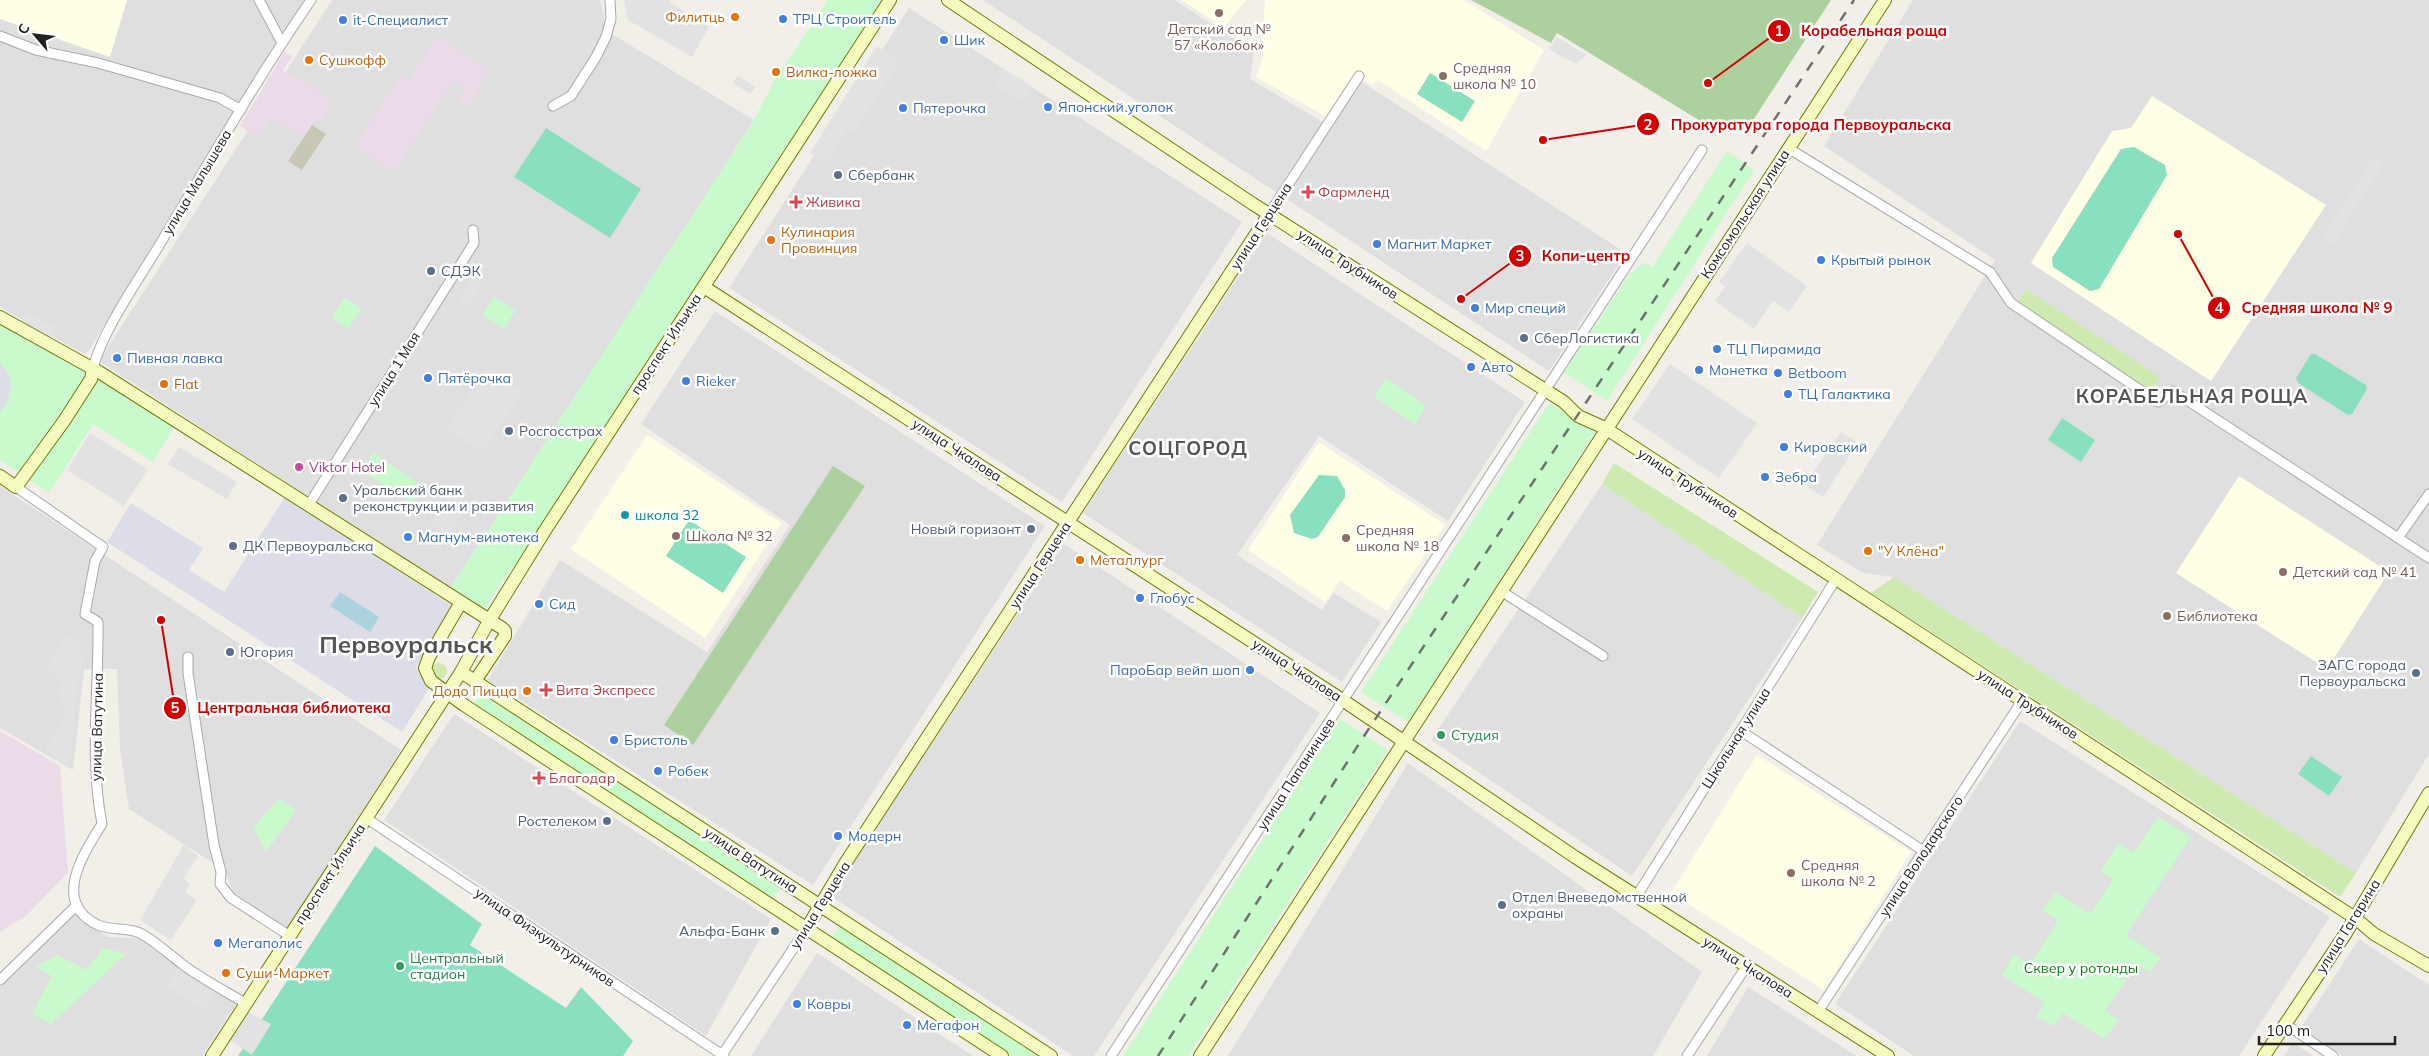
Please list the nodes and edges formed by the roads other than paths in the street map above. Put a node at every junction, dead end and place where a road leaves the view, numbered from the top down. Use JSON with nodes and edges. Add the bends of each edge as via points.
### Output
{"nodes":[{"id":1,"x":260,"y":0,"type":"edge"},
{"id":2,"x":311,"y":0,"type":"edge"},
{"id":3,"x":610,"y":0,"type":"edge"},
{"id":4,"x":890,"y":0,"type":"edge"},
{"id":5,"x":948,"y":0,"type":"edge"},
{"id":6,"x":1885,"y":0,"type":"edge"},
{"id":7,"x":0,"y":36,"type":"edge"},
{"id":8,"x":282,"y":43,"type":"junction"},
{"id":9,"x":1359,"y":76,"type":"dead end"},
{"id":10,"x":553,"y":106,"type":"dead end"},
{"id":11,"x":241,"y":110,"type":"junction"},
{"id":12,"x":1788,"y":148,"type":"junction"},
{"id":13,"x":1702,"y":150,"type":"dead end"},
{"id":14,"x":1269,"y":214,"type":"junction"},
{"id":15,"x":473,"y":230,"type":"dead end"},
{"id":16,"x":704,"y":287,"type":"junction"},
{"id":17,"x":0,"y":317,"type":"edge"},
{"id":18,"x":94,"y":369,"type":"junction"},
{"id":19,"x":1545,"y":390,"type":"junction"},
{"id":20,"x":1605,"y":428,"type":"junction"},
{"id":21,"x":0,"y":476,"type":"edge"},
{"id":22,"x":16,"y":487,"type":"junction"},
{"id":23,"x":2429,"y":494,"type":"edge"},
{"id":24,"x":308,"y":506,"type":"junction"},
{"id":25,"x":1068,"y":522,"type":"junction"},
{"id":26,"x":2398,"y":538,"type":"junction"},
{"id":27,"x":2429,"y":558,"type":"edge"},
{"id":28,"x":1836,"y":579,"type":"junction"},
{"id":29,"x":1500,"y":591,"type":"junction"},
{"id":30,"x":460,"y":604,"type":"junction"},
{"id":31,"x":489,"y":621,"type":"junction"},
{"id":32,"x":1603,"y":656,"type":"dead end"},
{"id":33,"x":188,"y":657,"type":"dead end"},
{"id":34,"x":461,"y":672,"type":"junction"},
{"id":35,"x":476,"y":681,"type":"junction"},
{"id":36,"x":448,"y":692,"type":"junction"},
{"id":37,"x":1344,"y":701,"type":"junction"},
{"id":38,"x":2022,"y":701,"type":"junction"},
{"id":39,"x":1741,"y":731,"type":"junction"},
{"id":40,"x":1404,"y":740,"type":"junction"},
{"id":41,"x":2429,"y":793,"type":"edge"},
{"id":42,"x":366,"y":818,"type":"junction"},
{"id":43,"x":1925,"y":852,"type":"junction"},
{"id":44,"x":1636,"y":897,"type":"junction"},
{"id":45,"x":77,"y":905,"type":"junction"},
{"id":46,"x":820,"y":905,"type":"junction"},
{"id":47,"x":2354,"y":918,"type":"junction"},
{"id":48,"x":807,"y":928,"type":"junction"},
{"id":49,"x":290,"y":936,"type":"junction"},
{"id":50,"x":2429,"y":966,"type":"edge"},
{"id":51,"x":1746,"y":967,"type":"junction"},
{"id":52,"x":0,"y":980,"type":"edge"},
{"id":53,"x":247,"y":1004,"type":"junction"},
{"id":54,"x":1818,"y":1010,"type":"junction"},
{"id":55,"x":2285,"y":1024,"type":"junction"},
{"id":56,"x":212,"y":1056,"type":"edge"},
{"id":57,"x":723,"y":1056,"type":"edge"},
{"id":58,"x":1002,"y":1056,"type":"edge"},
{"id":59,"x":1052,"y":1056,"type":"edge"},
{"id":60,"x":1111,"y":1056,"type":"edge"},
{"id":61,"x":1200,"y":1056,"type":"edge"},
{"id":62,"x":1687,"y":1056,"type":"edge"},
{"id":63,"x":1888,"y":1056,"type":"edge"},
{"id":64,"x":2264,"y":1056,"type":"edge"},
{"id":65,"x":2334,"y":1056,"type":"edge"}],
"edges":[{"from":1,"to":8,"type":"street"},
{"from":2,"to":8,"type":"street","name":"улица Малышева"},
{"from":3,"to":10,"type":"street","via":[[611,19],[606,37],[571,96]]},
{"from":4,"to":16,"type":"street","name":"проспект Ильича"},
{"from":5,"to":14,"type":"street","name":"улица Трубников"},
{"from":6,"to":12,"type":"street","name":"Комсомольская улица"},
{"from":7,"to":11,"type":"street","via":[[36,50],[98,63],[220,98]]},
{"from":8,"to":11,"type":"street","name":"улица Малышева"},
{"from":9,"to":14,"type":"street","name":"улица Герцена"},
{"from":11,"to":18,"type":"street","name":"улица Малышева","via":[[126,301],[96,355]]},
{"from":12,"to":20,"type":"street","name":"Комсомольская улица"},
{"from":12,"to":26,"type":"street","via":[[1990,272],[2011,303],[2158,402],[2173,391]]},
{"from":13,"to":19,"type":"street","name":"улица Папанинцев"},
{"from":14,"to":19,"type":"street","name":"улица Трубников"},
{"from":14,"to":25,"type":"street","name":"улица Герцена"},
{"from":15,"to":24,"type":"street","name":"улица 1 Мая","via":[[474,243]]},
{"from":16,"to":25,"type":"street","name":"улица Чкалова"},
{"from":16,"to":31,"type":"street","name":"проспект Ильича"},
{"from":17,"to":18,"type":"street"},
{"from":18,"to":22,"type":"street","via":[[64,421]]},
{"from":18,"to":24,"type":"street"},
{"from":19,"to":20,"type":"street","name":"улица Трубников","via":[[1578,416]]},
{"from":19,"to":37,"type":"street","name":"улица Папанинцев"},
{"from":20,"to":28,"type":"street","name":"улица Трубников"},
{"from":20,"to":29,"type":"street"},
{"from":21,"to":22,"type":"street","name":"улица Ватутина"},
{"from":22,"to":45,"type":"street","name":"улица Ватутина","via":[[104,547],[95,561],[85,614],[98,622],[94,771],[102,824],[83,854],[74,880]]},
{"from":23,"to":26,"type":"street"},
{"from":24,"to":30,"type":"street"},
{"from":25,"to":37,"type":"street","name":"улица Чкалова"},
{"from":25,"to":46,"type":"street","name":"улица Герцена"},
{"from":26,"to":27,"type":"street"},
{"from":28,"to":38,"type":"street","name":"улица Трубников"},
{"from":28,"to":39,"type":"street","name":"Школьная улица"},
{"from":29,"to":32,"type":"street"},
{"from":29,"to":40,"type":"street"},
{"from":30,"to":31,"type":"street"},
{"from":30,"to":36,"type":"street","via":[[425,668],[431,681]]},
{"from":31,"to":34,"type":"street","name":"проспект Ильича"},
{"from":31,"to":35,"type":"street","via":[[505,632],[505,636]]},
{"from":33,"to":49,"type":"street","via":[[214,845],[221,872],[220,884],[230,898]]},
{"from":34,"to":35,"type":"street","name":"улица Ватутина"},
{"from":34,"to":36,"type":"street","name":"проспект Ильича"},
{"from":35,"to":36,"type":"street"},
{"from":35,"to":46,"type":"street","name":"улица Ватутина"},
{"from":36,"to":42,"type":"street","name":"проспект Ильича"},
{"from":36,"to":48,"type":"street","name":"улица Ватутина"},
{"from":37,"to":40,"type":"street","name":"улица Чкалова"},
{"from":37,"to":60,"type":"street","name":"улица Папанинцев"},
{"from":38,"to":43,"type":"street","name":"улица Володарского"},
{"from":38,"to":47,"type":"street","name":"улица Трубников"},
{"from":39,"to":43,"type":"street"},
{"from":39,"to":44,"type":"street","name":"Школьная улица"},
{"from":40,"to":44,"type":"street","name":"улица Чкалова","via":[[1473,790]]},
{"from":40,"to":61,"type":"street"},
{"from":41,"to":47,"type":"street","name":"улица Гагарина"},
{"from":42,"to":49,"type":"street","name":"проспект Ильича"},
{"from":42,"to":57,"type":"street","name":"улица Физкультурников"},
{"from":43,"to":54,"type":"street","name":"улица Володарского"},
{"from":44,"to":51,"type":"street","name":"улица Чкалова"},
{"from":45,"to":52,"type":"street"},
{"from":45,"to":53,"type":"street","via":[[86,918],[99,925],[140,933]]},
{"from":46,"to":48,"type":"street","name":"улица Герцена"},
{"from":46,"to":59,"type":"street","name":"улица Ватутина"},
{"from":47,"to":50,"type":"street","name":"улица Трубников","via":[[2374,934]]},
{"from":47,"to":55,"type":"street","name":"улица Гагарина"},
{"from":48,"to":57,"type":"street","name":"улица Герцена"},
{"from":48,"to":58,"type":"street","name":"улица Ватутина"},
{"from":49,"to":53,"type":"street","name":"проспект Ильича"},
{"from":51,"to":54,"type":"street","name":"улица Чкалова"},
{"from":51,"to":62,"type":"street"},
{"from":53,"to":56,"type":"street","name":"проспект Ильича"},
{"from":54,"to":63,"type":"street","name":"улица Чкалова"},
{"from":55,"to":64,"type":"street","name":"улица Гагарина"},
{"from":55,"to":65,"type":"street"}]}
